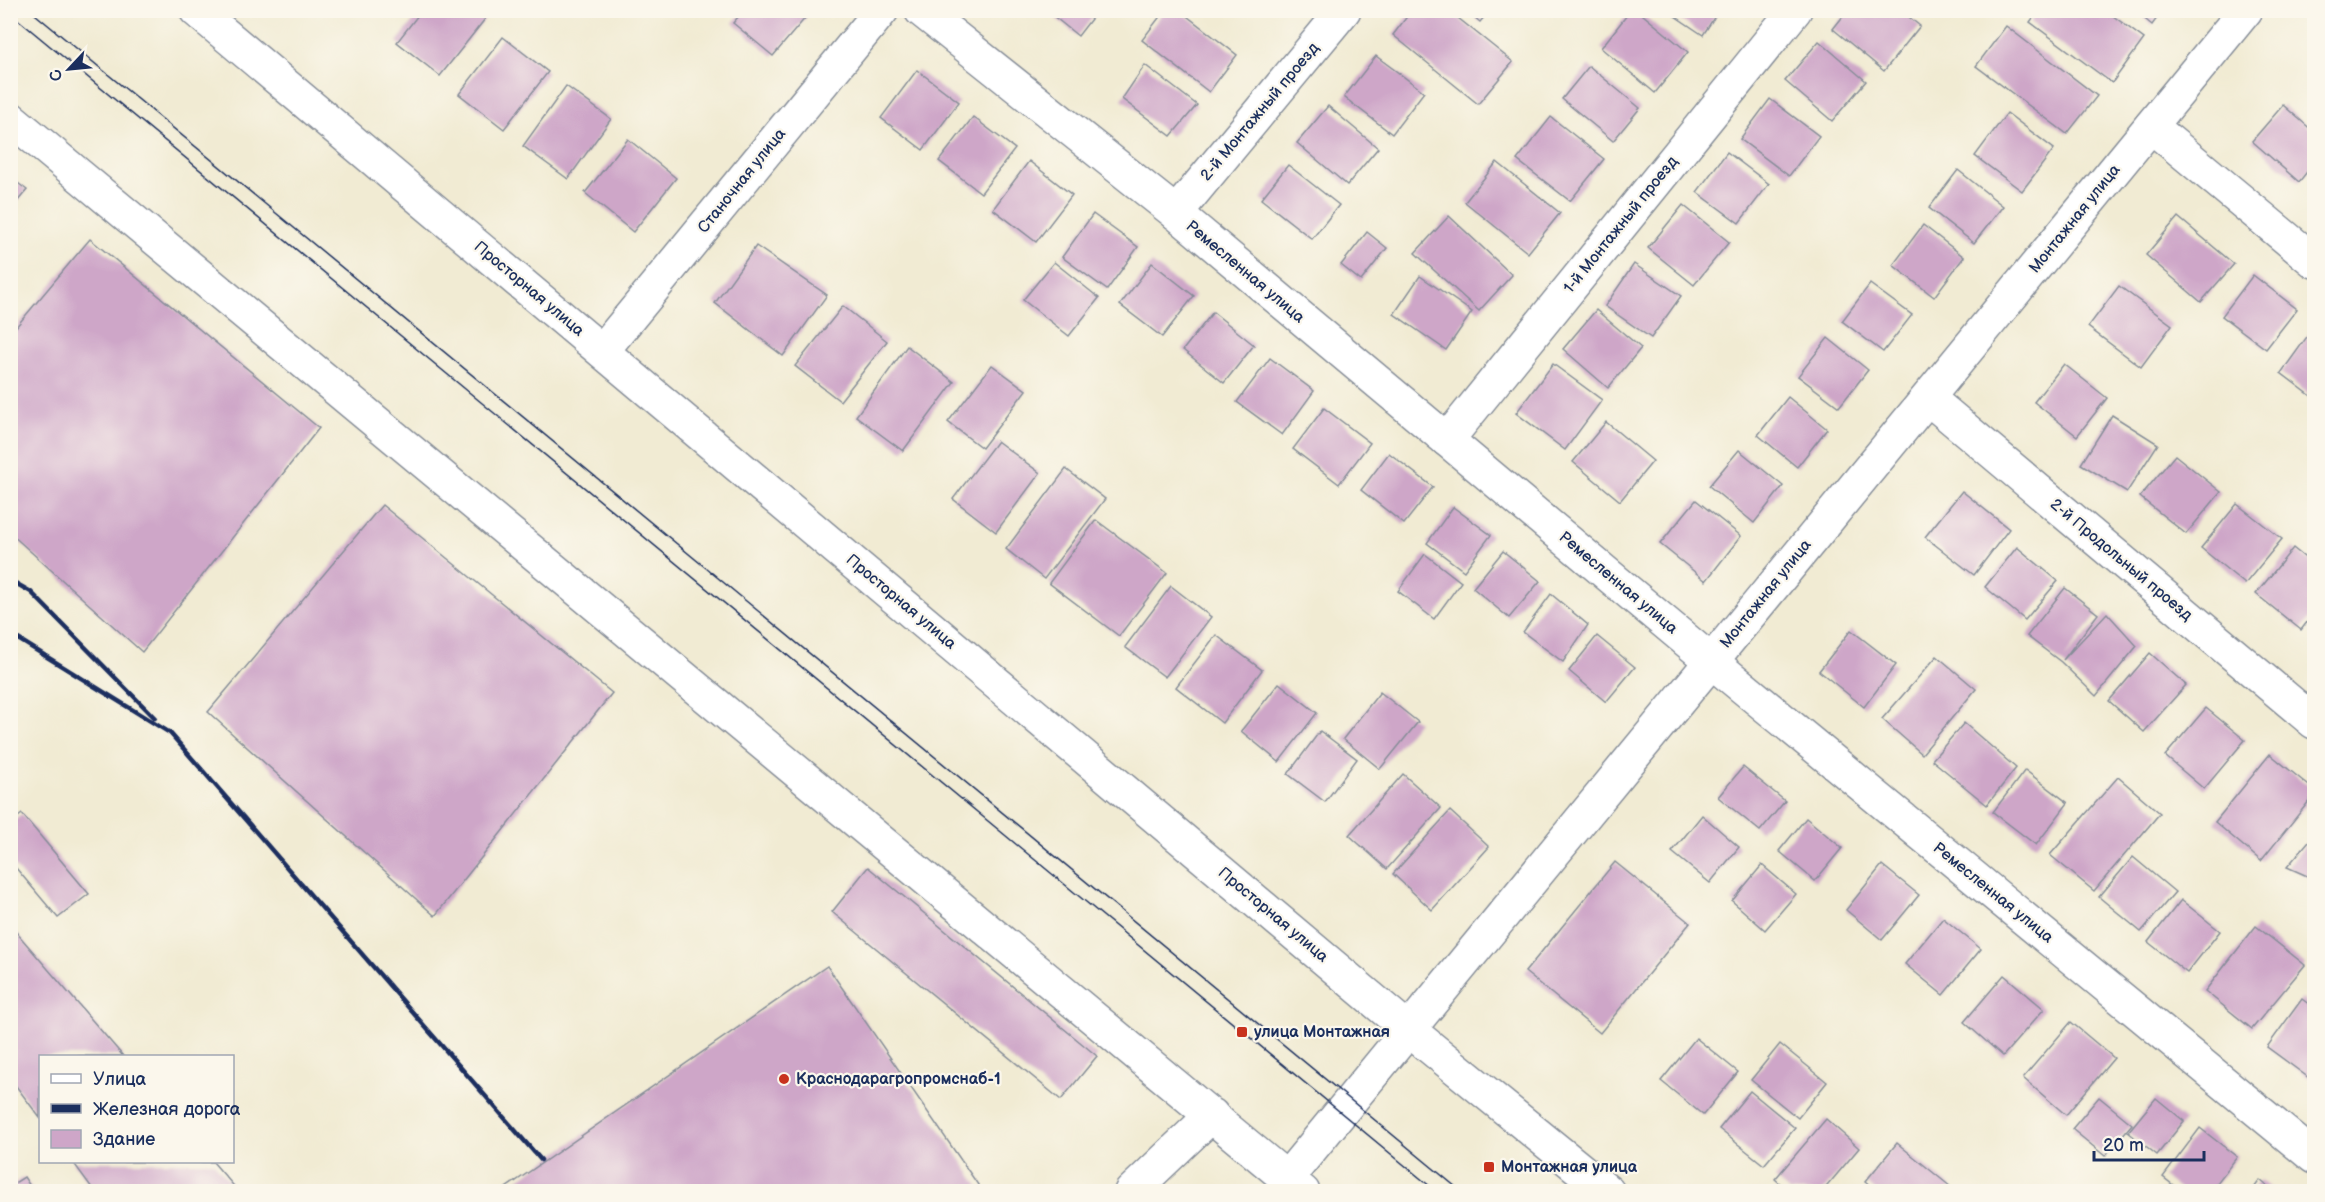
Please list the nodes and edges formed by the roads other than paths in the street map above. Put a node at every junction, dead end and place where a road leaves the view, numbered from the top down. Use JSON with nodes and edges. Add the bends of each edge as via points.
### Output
{"nodes":[{"id":1,"x":196,"y":10,"type":"edge"},
{"id":2,"x":882,"y":10,"type":"edge"},
{"id":3,"x":921,"y":10,"type":"edge"},
{"id":4,"x":1344,"y":10,"type":"edge"},
{"id":5,"x":1795,"y":10,"type":"edge"},
{"id":6,"x":2246,"y":10,"type":"edge"},
{"id":7,"x":10,"y":118,"type":"edge"},
{"id":8,"x":2151,"y":126,"type":"junction"},
{"id":9,"x":1176,"y":213,"type":"junction"},
{"id":10,"x":2314,"y":261,"type":"edge"},
{"id":11,"x":602,"y":351,"type":"junction"},
{"id":12,"x":1928,"y":398,"type":"junction"},
{"id":13,"x":1447,"y":440,"type":"junction"},
{"id":14,"x":1711,"y":661,"type":"junction"},
{"id":15,"x":2314,"y":722,"type":"edge"},
{"id":16,"x":1409,"y":1030,"type":"junction"},
{"id":17,"x":1212,"y":1115,"type":"junction"},
{"id":18,"x":2314,"y":1157,"type":"edge"},
{"id":19,"x":1295,"y":1185,"type":"edge"},
{"id":20,"x":1131,"y":1191,"type":"edge"},
{"id":21,"x":1608,"y":1191,"type":"edge"}],
"edges":[{"from":1,"to":11,"type":"street","name":"Просторная улица"},
{"from":2,"to":11,"type":"street","name":"Станочная улица"},
{"from":3,"to":9,"type":"street","name":"Ремесленная улица"},
{"from":4,"to":9,"type":"street","name":"2-й Монтажный проезд"},
{"from":5,"to":13,"type":"street","name":"1-й Монтажный проезд"},
{"from":6,"to":8,"type":"street","name":"Монтажная улица"},
{"from":7,"to":17,"type":"street"},
{"from":8,"to":10,"type":"street"},
{"from":8,"to":12,"type":"street","name":"Монтажная улица"},
{"from":9,"to":13,"type":"street","name":"Ремесленная улица"},
{"from":11,"to":16,"type":"street","name":"Просторная улица"},
{"from":12,"to":14,"type":"street","name":"Монтажная улица"},
{"from":12,"to":15,"type":"street","name":"2-й Продольный проезд"},
{"from":13,"to":14,"type":"street","name":"Ремесленная улица"},
{"from":14,"to":16,"type":"street","name":"Монтажная улица"},
{"from":14,"to":18,"type":"street","name":"Ремесленная улица"},
{"from":16,"to":19,"type":"street","name":"Монтажная улица"},
{"from":16,"to":21,"type":"street","name":"Просторная улица"},
{"from":17,"to":19,"type":"street"},
{"from":17,"to":20,"type":"street"}]}
